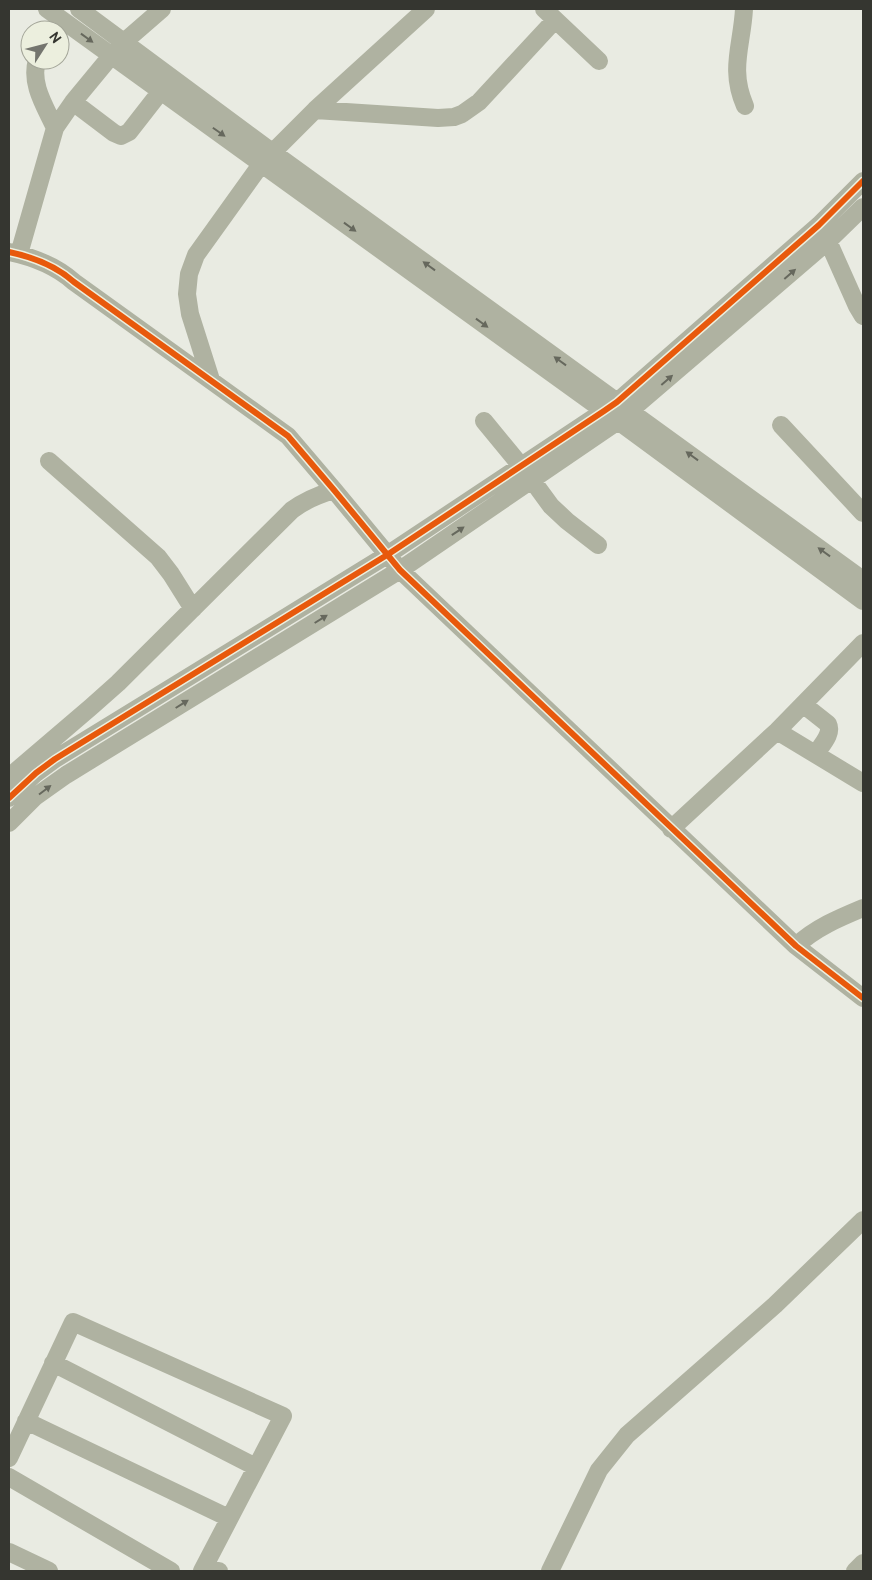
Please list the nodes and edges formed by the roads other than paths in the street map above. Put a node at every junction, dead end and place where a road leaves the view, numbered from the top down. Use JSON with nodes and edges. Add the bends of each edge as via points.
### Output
{"nodes":[{"id":1,"x":162,"y":9,"type":"edge"},
{"id":2,"x":426,"y":9,"type":"edge"},
{"id":3,"x":744,"y":9,"type":"edge"},
{"id":4,"x":86,"y":10,"type":"edge"},
{"id":5,"x":550,"y":14,"type":"edge"},
{"id":6,"x":54,"y":19,"type":"edge"},
{"id":7,"x":124,"y":42,"type":"junction"},
{"id":8,"x":112,"y":56,"type":"junction"},
{"id":9,"x":599,"y":61,"type":"dead end"},
{"id":10,"x":35,"y":70,"type":"edge"},
{"id":11,"x":161,"y":91,"type":"junction"},
{"id":12,"x":73,"y":102,"type":"junction"},
{"id":13,"x":745,"y":106,"type":"dead end"},
{"id":14,"x":315,"y":110,"type":"junction"},
{"id":15,"x":55,"y":128,"type":"junction"},
{"id":16,"x":267,"y":158,"type":"junction"},
{"id":17,"x":863,"y":181,"type":"edge"},
{"id":18,"x":863,"y":207,"type":"edge"},
{"id":19,"x":828,"y":241,"type":"junction"},
{"id":20,"x":14,"y":253,"type":"edge"},
{"id":21,"x":863,"y":316,"type":"edge"},
{"id":22,"x":211,"y":380,"type":"junction"},
{"id":23,"x":617,"y":411,"type":"junction"},
{"id":24,"x":484,"y":421,"type":"dead end"},
{"id":25,"x":781,"y":425,"type":"dead end"},
{"id":26,"x":48,"y":461,"type":"dead end"},
{"id":27,"x":521,"y":466,"type":"junction"},
{"id":28,"x":532,"y":480,"type":"junction"},
{"id":29,"x":334,"y":490,"type":"junction"},
{"id":30,"x":863,"y":512,"type":"edge"},
{"id":31,"x":598,"y":545,"type":"dead end"},
{"id":32,"x":387,"y":555,"type":"junction"},
{"id":33,"x":400,"y":570,"type":"junction"},
{"id":34,"x":863,"y":580,"type":"edge"},
{"id":35,"x":863,"y":601,"type":"edge"},
{"id":36,"x":192,"y":609,"type":"junction"},
{"id":37,"x":863,"y":643,"type":"edge"},
{"id":38,"x":804,"y":706,"type":"junction"},
{"id":39,"x":777,"y":731,"type":"junction"},
{"id":40,"x":816,"y":754,"type":"junction"},
{"id":41,"x":11,"y":774,"type":"edge"},
{"id":42,"x":863,"y":783,"type":"edge"},
{"id":43,"x":9,"y":798,"type":"edge"},
{"id":44,"x":9,"y":823,"type":"edge"},
{"id":45,"x":671,"y":829,"type":"junction"},
{"id":46,"x":863,"y":908,"type":"edge"},
{"id":47,"x":796,"y":946,"type":"junction"},
{"id":48,"x":863,"y":998,"type":"edge"},
{"id":49,"x":863,"y":1220,"type":"edge"},
{"id":50,"x":54,"y":1363,"type":"junction"},
{"id":51,"x":26,"y":1421,"type":"junction"},
{"id":52,"x":9,"y":1458,"type":"edge"},
{"id":53,"x":256,"y":1467,"type":"junction"},
{"id":54,"x":9,"y":1477,"type":"edge"},
{"id":55,"x":229,"y":1518,"type":"junction"},
{"id":56,"x":9,"y":1552,"type":"edge"},
{"id":57,"x":863,"y":1563,"type":"edge"},
{"id":58,"x":49,"y":1571,"type":"edge"},
{"id":59,"x":171,"y":1571,"type":"edge"},
{"id":60,"x":202,"y":1571,"type":"edge"},
{"id":61,"x":550,"y":1571,"type":"edge"},
{"id":62,"x":855,"y":1571,"type":"edge"}],
"edges":[{"from":1,"to":7,"type":"street"},
{"from":2,"to":14,"type":"street"},
{"from":3,"to":13,"type":"street","via":[[736,64],[738,88]]},
{"from":4,"to":7,"type":"street"},
{"from":5,"to":9,"type":"street"},
{"from":5,"to":14,"type":"street","via":[[479,102],[462,114],[438,118]]},
{"from":6,"to":8,"type":"street","one_way":true},
{"from":7,"to":8,"type":"street"},
{"from":7,"to":16,"type":"street"},
{"from":8,"to":11,"type":"street"},
{"from":8,"to":12,"type":"street"},
{"from":10,"to":15,"type":"street","via":[[36,84]]},
{"from":11,"to":12,"type":"street","via":[[129,132],[121,136]]},
{"from":11,"to":16,"type":"street","one_way":true},
{"from":12,"to":15,"type":"street"},
{"from":14,"to":16,"type":"street"},
{"from":15,"to":20,"type":"street"},
{"from":16,"to":22,"type":"street","via":[[206,238],[189,274],[190,314]]},
{"from":16,"to":23,"type":"street"},
{"from":17,"to":23,"type":"street"},
{"from":18,"to":19,"type":"street"},
{"from":19,"to":21,"type":"street"},
{"from":23,"to":19,"type":"street","one_way":true},
{"from":20,"to":22,"type":"street","via":[[49,264],[62,272]]},
{"from":22,"to":29,"type":"street","via":[[288,436]]},
{"from":23,"to":27,"type":"street"},
{"from":23,"to":28,"type":"street"},
{"from":34,"to":23,"type":"street","one_way":true},
{"from":23,"to":35,"type":"street"},
{"from":24,"to":27,"type":"street"},
{"from":25,"to":30,"type":"street"},
{"from":26,"to":36,"type":"street","via":[[151,549],[168,569]]},
{"from":27,"to":32,"type":"street"},
{"from":28,"to":31,"type":"street","via":[[551,506]]},
{"from":33,"to":28,"type":"street","one_way":true},
{"from":29,"to":32,"type":"street"},
{"from":29,"to":36,"type":"street","via":[[292,510]]},
{"from":32,"to":33,"type":"street"},
{"from":32,"to":43,"type":"street","via":[[55,759]]},
{"from":44,"to":33,"type":"street","one_way":true,"via":[[66,775]]},
{"from":33,"to":45,"type":"street"},
{"from":36,"to":41,"type":"street","via":[[91,707]]},
{"from":37,"to":38,"type":"street"},
{"from":38,"to":39,"type":"street"},
{"from":38,"to":40,"type":"street","via":[[830,728]]},
{"from":39,"to":40,"type":"street"},
{"from":39,"to":45,"type":"street"},
{"from":40,"to":42,"type":"street"},
{"from":45,"to":47,"type":"street"},
{"from":46,"to":47,"type":"street","via":[[821,926]]},
{"from":47,"to":48,"type":"street"},
{"from":49,"to":61,"type":"street","via":[[775,1305],[627,1435],[599,1470]]},
{"from":50,"to":51,"type":"street"},
{"from":50,"to":53,"type":"street"},
{"from":50,"to":53,"type":"street","via":[[73,1322],[283,1416]]},
{"from":51,"to":52,"type":"street"},
{"from":51,"to":55,"type":"street"},
{"from":53,"to":55,"type":"street"},
{"from":54,"to":59,"type":"street"},
{"from":55,"to":60,"type":"street"},
{"from":56,"to":58,"type":"street"},
{"from":57,"to":62,"type":"street"}]}
